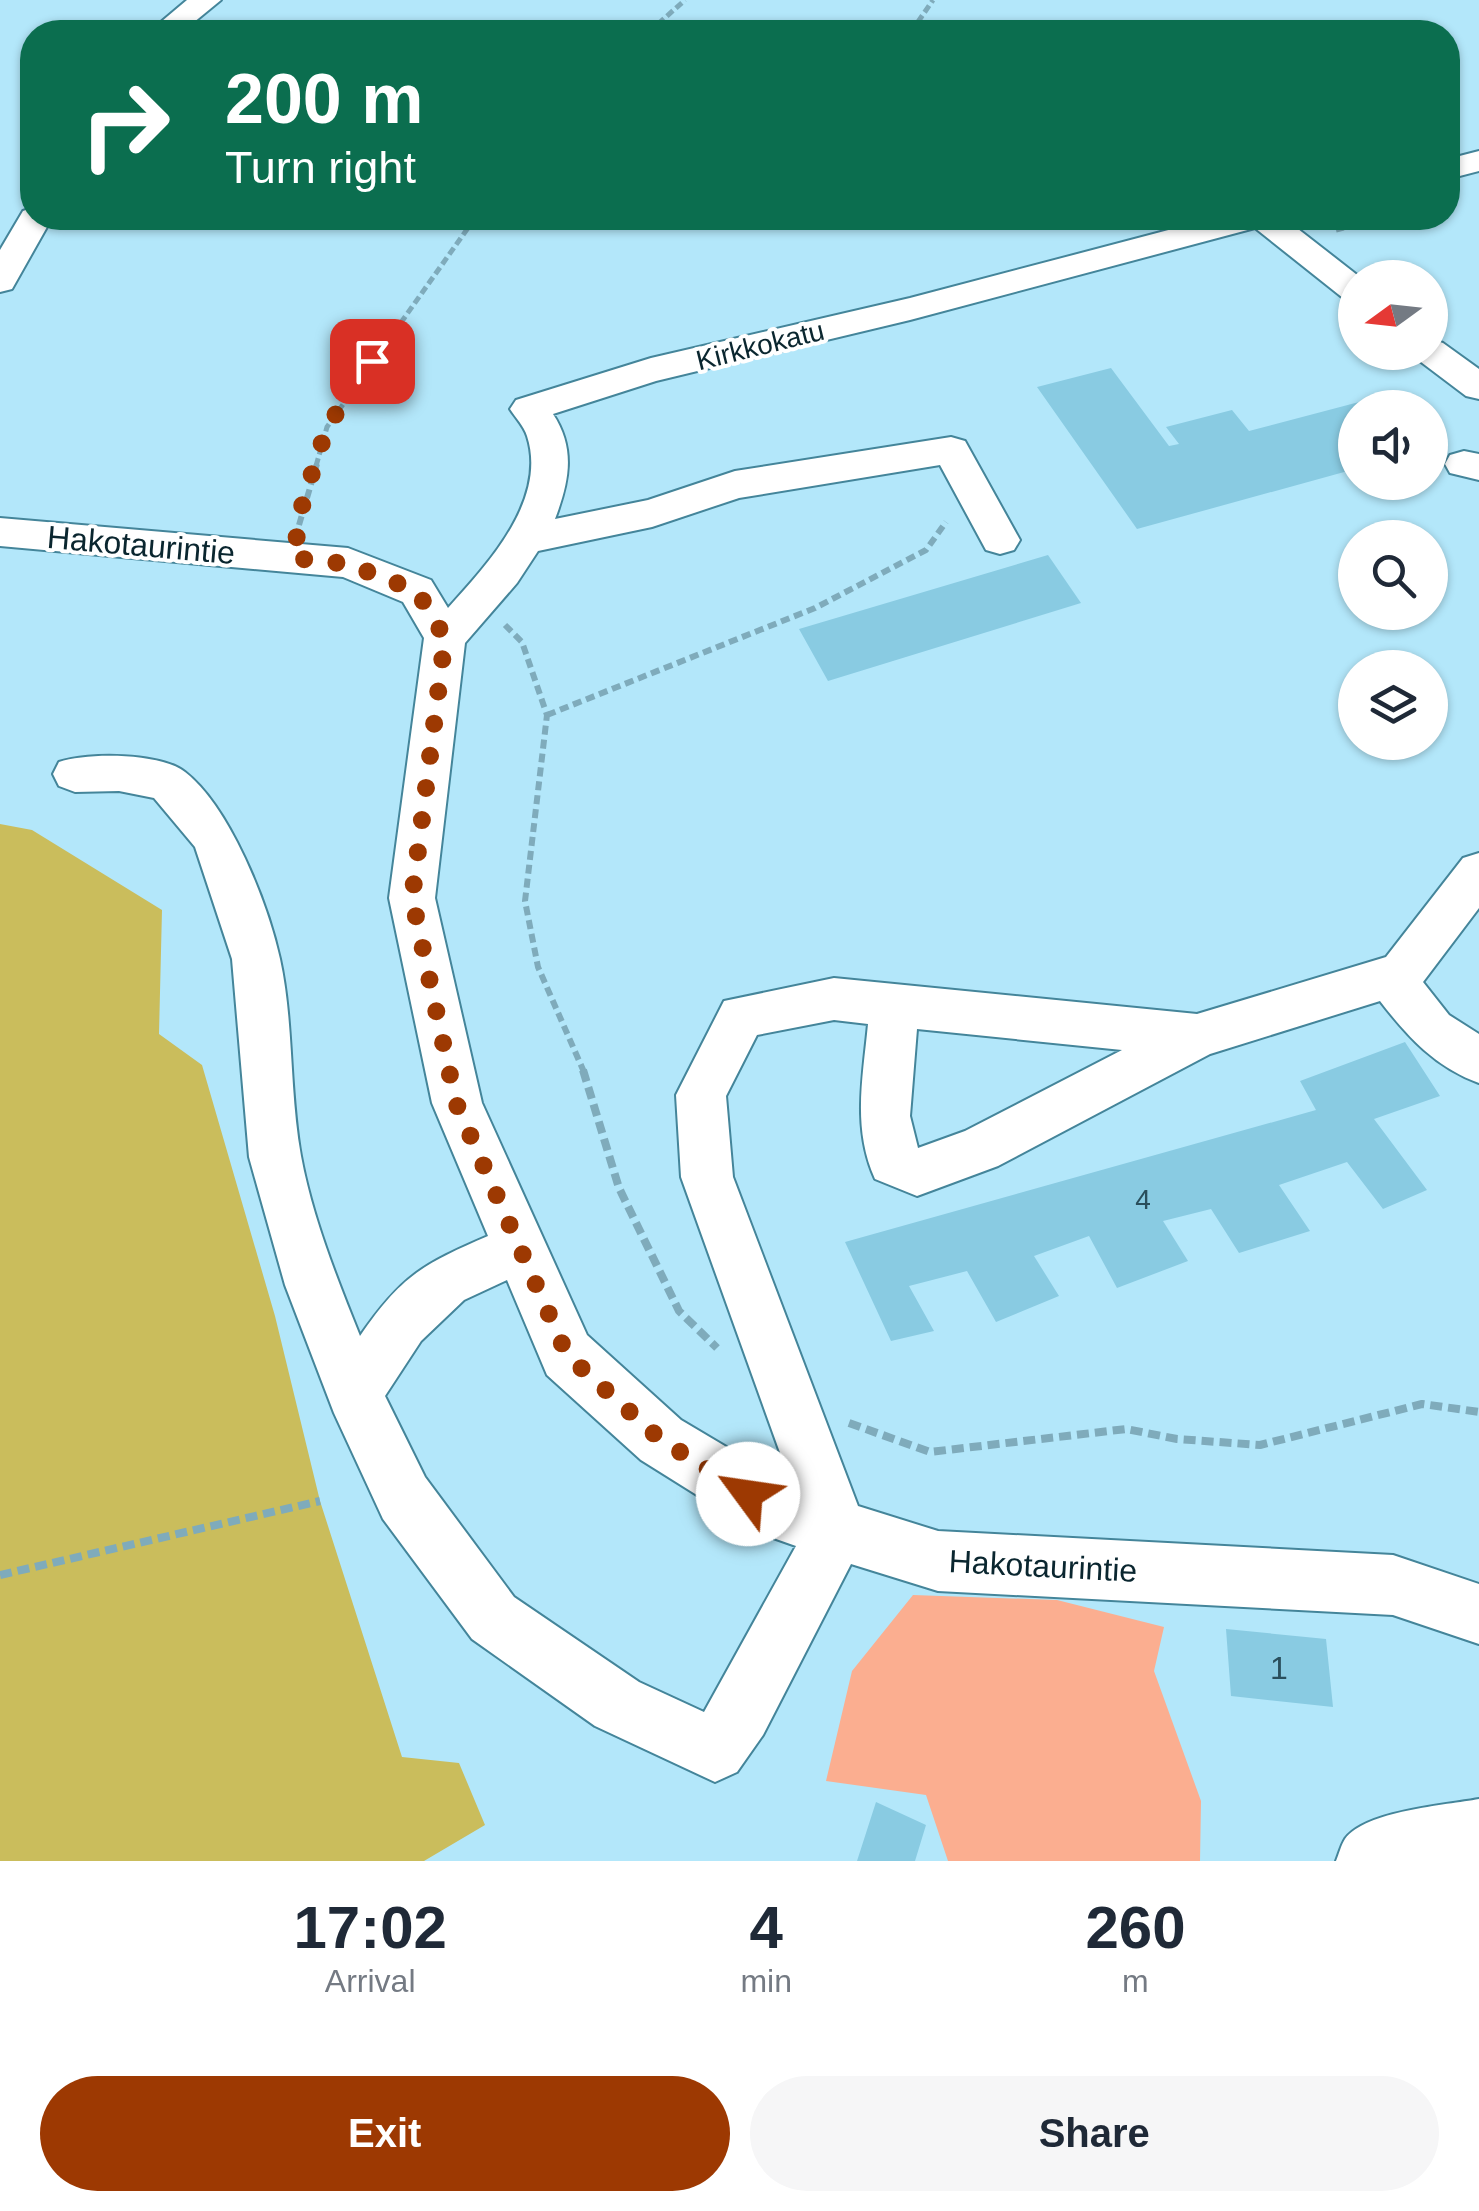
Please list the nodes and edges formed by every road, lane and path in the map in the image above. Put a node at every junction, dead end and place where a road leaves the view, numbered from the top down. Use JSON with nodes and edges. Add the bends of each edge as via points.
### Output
{"nodes":[{"id":1,"x":206,"y":0,"type":"edge"},
{"id":2,"x":685,"y":0,"type":"edge"},
{"id":3,"x":180,"y":20,"type":"edge"},
{"id":4,"x":662,"y":20,"type":"edge"},
{"id":5,"x":28,"y":230,"type":"edge"},
{"id":6,"x":467,"y":230,"type":"edge"},
{"id":7,"x":1207,"y":230,"type":"edge"},
{"id":8,"x":1279,"y":230,"type":"edge"},
{"id":9,"x":1338,"y":277,"type":"edge"},
{"id":10,"x":0,"y":281,"type":"edge"},
{"id":11,"x":1448,"y":365,"type":"edge"},
{"id":12,"x":1479,"y":388,"type":"edge"},
{"id":13,"x":972,"y":488,"type":"junction"},
{"id":14,"x":0,"y":532,"type":"edge"},
{"id":15,"x":526,"y":539,"type":"junction"},
{"id":16,"x":1000,"y":540,"type":"dead end"},
{"id":17,"x":293,"y":558,"type":"junction"},
{"id":18,"x":462,"y":620,"type":"junction"},
{"id":19,"x":547,"y":715,"type":"junction"},
{"id":20,"x":75,"y":774,"type":"dead end"},
{"id":21,"x":1479,"y":872,"type":"edge"},
{"id":22,"x":1390,"y":977,"type":"junction"},
{"id":23,"x":895,"y":1005,"type":"junction"},
{"id":24,"x":1196,"y":1036,"type":"junction"},
{"id":25,"x":1479,"y":1062,"type":"edge"},
{"id":26,"x":518,"y":1248,"type":"junction"},
{"id":27,"x":354,"y":1393,"type":"junction"},
{"id":28,"x":787,"y":1394,"type":"junction"},
{"id":29,"x":1479,"y":1412,"type":"edge"},
{"id":30,"x":320,"y":1501,"type":"dead end"},
{"id":31,"x":837,"y":1530,"type":"junction"},
{"id":32,"x":0,"y":1575,"type":"edge"},
{"id":33,"x":1479,"y":1614,"type":"edge"},
{"id":34,"x":1479,"y":1831,"type":"edge"},
{"id":35,"x":1369,"y":1861,"type":"edge"}],
"edges":[{"from":1,"to":3,"type":"street"},
{"from":2,"to":4,"type":"path"},
{"from":5,"to":10,"type":"street"},
{"from":6,"to":17,"type":"path","via":[[327,427]]},
{"from":7,"to":15,"type":"street","name":"Kirkkokatu","via":[[528,409],[546,435],[550,480]]},
{"from":8,"to":9,"type":"street"},
{"from":11,"to":12,"type":"street"},
{"from":13,"to":15,"type":"street","via":[[951,450],[735,485],[652,513]]},
{"from":13,"to":16,"type":"street"},
{"from":13,"to":19,"type":"path","via":[[926,550],[880,576]]},
{"from":14,"to":17,"type":"street","name":"Hakotaurintie"},
{"from":15,"to":18,"type":"street","name":"Kirkkokatu"},
{"from":17,"to":18,"type":"street","name":"Hakotaurintie","via":[[348,564],[417,591]]},
{"from":18,"to":19,"type":"path","via":[[522,642]]},
{"from":18,"to":26,"type":"street","name":"Hakotaurintie","via":[[412,898],[456,1103]]},
{"from":19,"to":28,"type":"path","via":[[525,901],[538,967],[587,1079],[620,1188],[678,1311],[743,1373]]},
{"from":20,"to":27,"type":"street","via":[[119,773],[168,783],[215,840],[256,959],[275,1157],[312,1285]]},
{"from":21,"to":22,"type":"street","via":[[1402,973]]},
{"from":22,"to":24,"type":"street"},
{"from":22,"to":25,"type":"street","via":[[1432,1030]]},
{"from":23,"to":24,"type":"street"},
{"from":23,"to":24,"type":"street","via":[[884,1116],[893,1162],[917,1172],[980,1149]]},
{"from":23,"to":28,"type":"street","via":[[834,999],[741,1016],[701,1094],[706,1176]]},
{"from":26,"to":27,"type":"street","via":[[446,1281],[402,1322]]},
{"from":26,"to":31,"type":"street","name":"Hakotaurintie","via":[[567,1355],[661,1440],[777,1511]]},
{"from":27,"to":31,"type":"street","via":[[404,1498],[493,1618],[617,1704],[715,1750],[742,1713]]},
{"from":28,"to":29,"type":"path","via":[[930,1452],[1126,1429],[1260,1445],[1422,1404]]},
{"from":28,"to":31,"type":"street"},
{"from":30,"to":32,"type":"path"},
{"from":31,"to":33,"type":"street","name":"Hakotaurintie","via":[[938,1561],[1393,1585]]},
{"from":34,"to":35,"type":"street","via":[[1385,1849]]}]}
